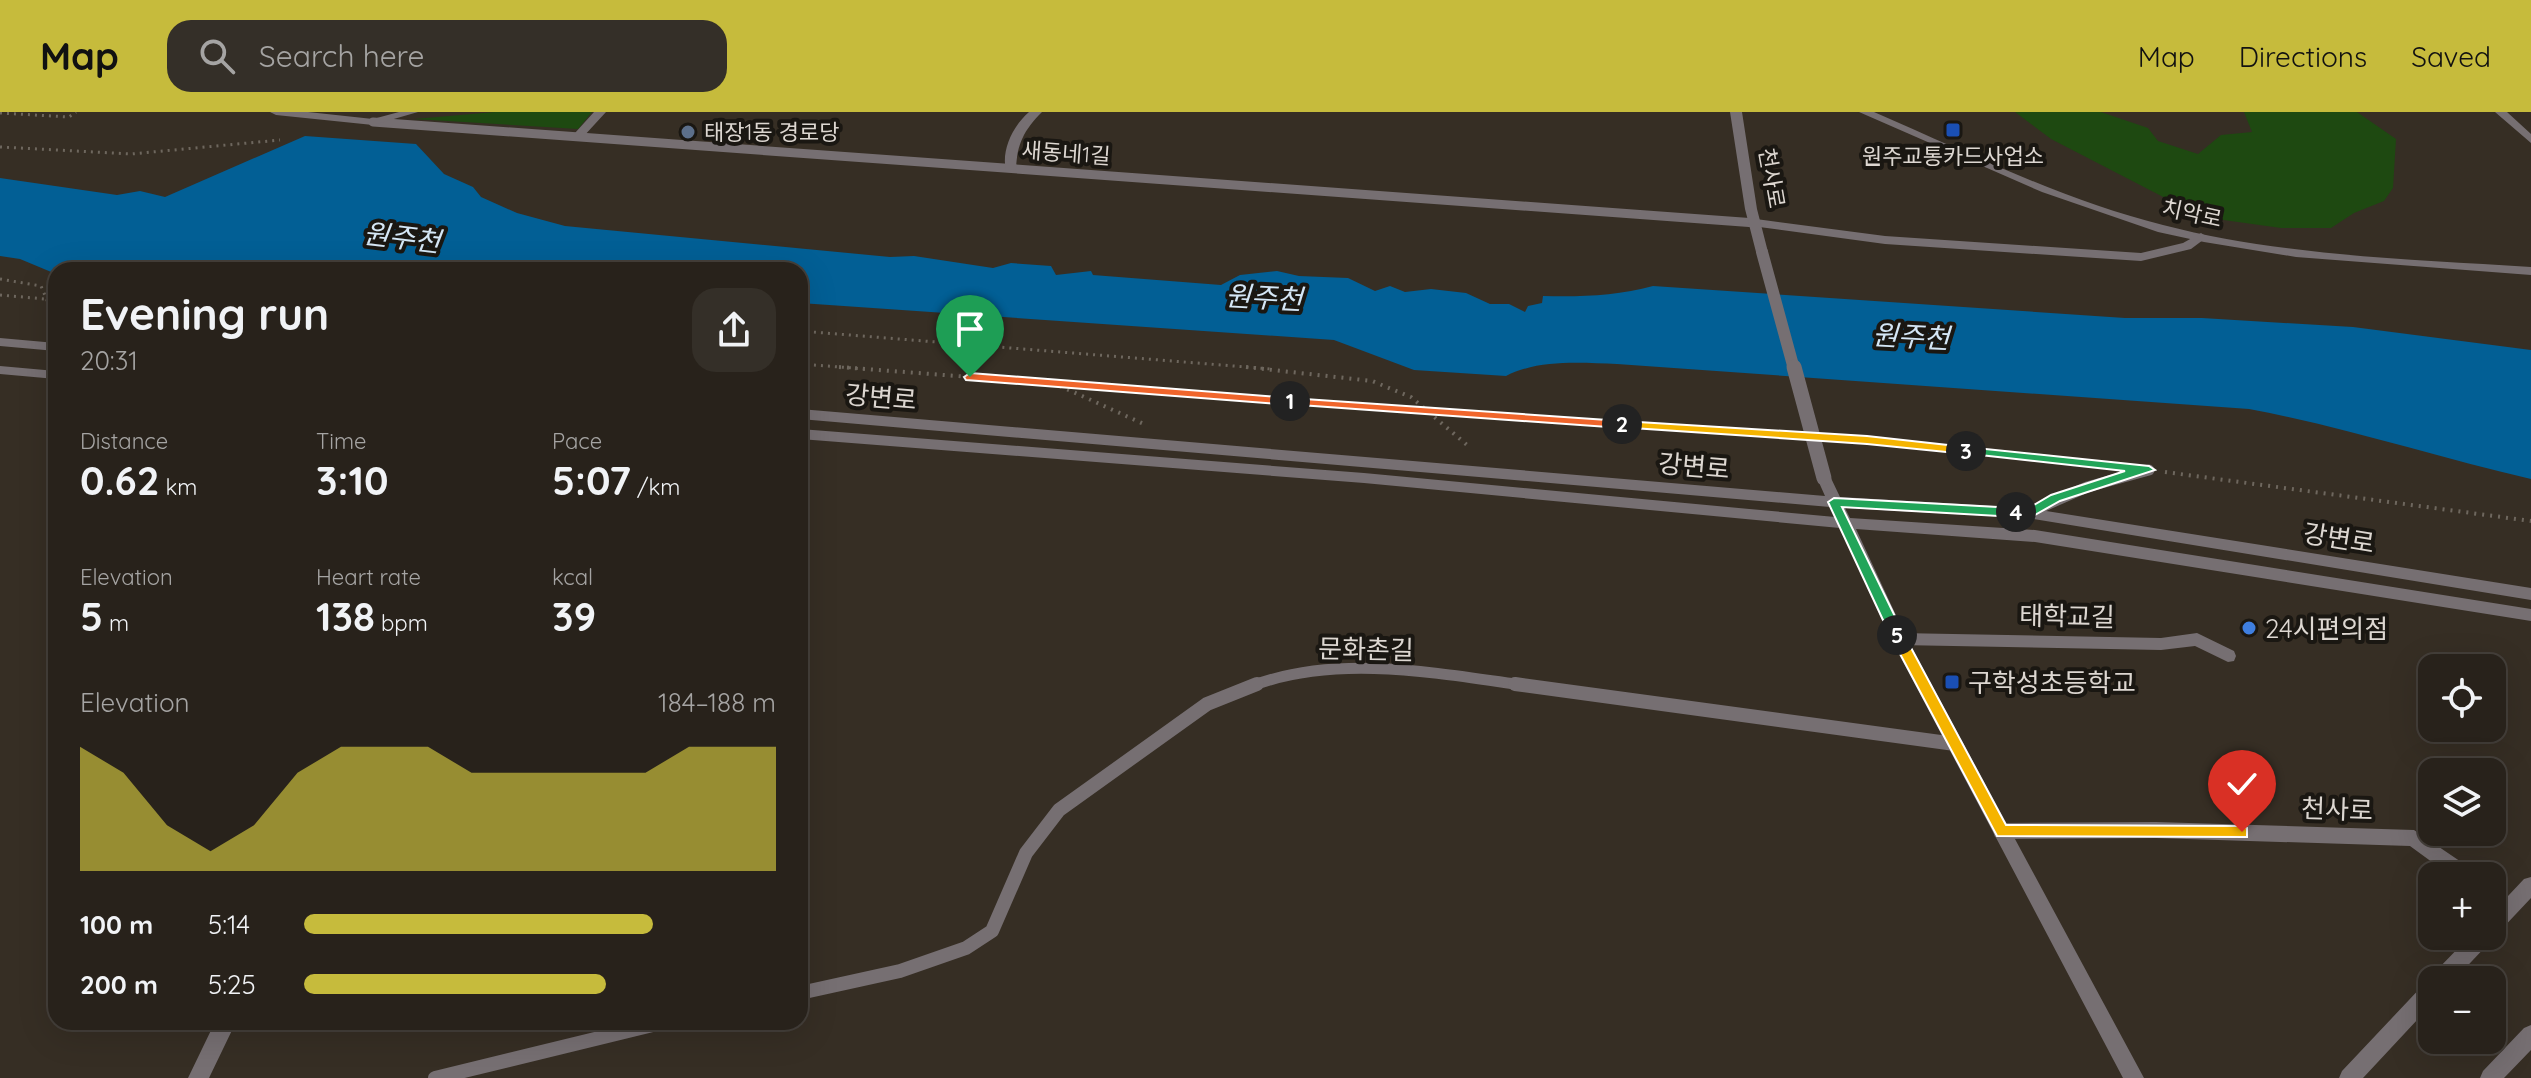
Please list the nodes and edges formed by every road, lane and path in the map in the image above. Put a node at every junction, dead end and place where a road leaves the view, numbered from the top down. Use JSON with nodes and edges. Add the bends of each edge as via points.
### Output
{"nodes":[{"id":1,"x":76,"y":112,"type":"edge"},
{"id":2,"x":276,"y":112,"type":"edge"},
{"id":3,"x":358,"y":112,"type":"edge"},
{"id":4,"x":412,"y":112,"type":"edge"},
{"id":5,"x":600,"y":112,"type":"edge"},
{"id":6,"x":1036,"y":112,"type":"edge"},
{"id":7,"x":1736,"y":112,"type":"edge"},
{"id":8,"x":1865,"y":112,"type":"edge"},
{"id":9,"x":2501,"y":112,"type":"edge"},
{"id":10,"x":0,"y":113,"type":"edge"},
{"id":11,"x":373,"y":122,"type":"junction"},
{"id":12,"x":579,"y":135,"type":"junction"},
{"id":13,"x":280,"y":140,"type":"dead end"},
{"id":14,"x":2531,"y":140,"type":"edge"},
{"id":15,"x":0,"y":147,"type":"edge"},
{"id":16,"x":1010,"y":169,"type":"junction"},
{"id":17,"x":1756,"y":223,"type":"junction"},
{"id":18,"x":2201,"y":237,"type":"junction"},
{"id":19,"x":2531,"y":271,"type":"edge"},
{"id":20,"x":0,"y":279,"type":"edge"},
{"id":21,"x":0,"y":295,"type":"edge"},
{"id":22,"x":46,"y":299,"type":"junction"},
{"id":23,"x":48,"y":302,"type":"edge"},
{"id":24,"x":808,"y":332,"type":"edge"},
{"id":25,"x":0,"y":342,"type":"edge"},
{"id":26,"x":48,"y":346,"type":"edge"},
{"id":27,"x":808,"y":365,"type":"edge"},
{"id":28,"x":0,"y":370,"type":"edge"},
{"id":29,"x":48,"y":374,"type":"edge"},
{"id":30,"x":1054,"y":383,"type":"junction"},
{"id":31,"x":1429,"y":412,"type":"junction"},
{"id":32,"x":808,"y":415,"type":"edge"},
{"id":33,"x":1146,"y":425,"type":"dead end"},
{"id":34,"x":808,"y":435,"type":"edge"},
{"id":35,"x":1804,"y":436,"type":"dead end"},
{"id":36,"x":1820,"y":437,"type":"dead end"},
{"id":37,"x":1467,"y":445,"type":"dead end"},
{"id":38,"x":2102,"y":465,"type":"dead end"},
{"id":39,"x":2149,"y":470,"type":"joint"},
{"id":40,"x":1834,"y":502,"type":"junction"},
{"id":41,"x":2028,"y":513,"type":"junction"},
{"id":42,"x":2531,"y":521,"type":"edge"},
{"id":43,"x":1842,"y":523,"type":"junction"},
{"id":44,"x":2531,"y":594,"type":"edge"},
{"id":45,"x":2531,"y":615,"type":"edge"},
{"id":46,"x":1899,"y":639,"type":"junction"},
{"id":47,"x":2228,"y":656,"type":"dead end"},
{"id":48,"x":1955,"y":744,"type":"junction"},
{"id":49,"x":2002,"y":831,"type":"junction"},
{"id":50,"x":2447,"y":862,"type":"edge"},
{"id":51,"x":2531,"y":885,"type":"edge"},
{"id":52,"x":2506,"y":911,"type":"edge"},
{"id":53,"x":2470,"y":950,"type":"edge"},
{"id":54,"x":2454,"y":966,"type":"edge"},
{"id":55,"x":808,"y":991,"type":"edge"},
{"id":56,"x":2418,"y":1005,"type":"edge"},
{"id":57,"x":222,"y":1030,"type":"edge"},
{"id":58,"x":632,"y":1030,"type":"edge"},
{"id":59,"x":2531,"y":1035,"type":"edge"},
{"id":60,"x":198,"y":1078,"type":"edge"},
{"id":61,"x":435,"y":1078,"type":"edge"},
{"id":62,"x":2134,"y":1078,"type":"edge"},
{"id":63,"x":2349,"y":1078,"type":"edge"},
{"id":64,"x":2490,"y":1078,"type":"edge"}],
"edges":[{"from":1,"to":10,"type":"path","via":[[69,117]]},
{"from":2,"to":11,"type":"street"},
{"from":3,"to":11,"type":"street"},
{"from":4,"to":11,"type":"street"},
{"from":5,"to":12,"type":"street"},
{"from":6,"to":16,"type":"street","via":[[1021,123]]},
{"from":7,"to":17,"type":"street","name":"천사로"},
{"from":8,"to":18,"type":"street","name":"치악로","via":[[2110,213]]},
{"from":9,"to":14,"type":"street"},
{"from":11,"to":12,"type":"lane","name":"새동네1길"},
{"from":12,"to":16,"type":"lane","name":"새동네1길"},
{"from":13,"to":15,"type":"path","via":[[131,154]]},
{"from":16,"to":17,"type":"lane","name":"새동네1길"},
{"from":17,"to":18,"type":"street","via":[[1885,240],[2141,257],[2187,246]]},
{"from":17,"to":40,"type":"street","name":"천사로","bridge":true},
{"from":18,"to":19,"type":"street","name":"치악로","via":[[2311,255]]},
{"from":20,"to":22,"type":"path","via":[[41,286]]},
{"from":21,"to":22,"type":"path"},
{"from":22,"to":23,"type":"path"},
{"from":24,"to":31,"type":"path","via":[[1326,375],[1372,381],[1411,397]]},
{"from":25,"to":26,"type":"street"},
{"from":27,"to":30,"type":"path"},
{"from":28,"to":29,"type":"street"},
{"from":30,"to":31,"type":"path"},
{"from":30,"to":33,"type":"path"},
{"from":31,"to":35,"type":"path"},
{"from":31,"to":37,"type":"path"},
{"from":32,"to":40,"type":"street","name":"강변로"},
{"from":34,"to":43,"type":"street","name":"강변로"},
{"from":36,"to":38,"type":"path"},
{"from":39,"to":41,"type":"lane","via":[[2098,482]]},
{"from":39,"to":42,"type":"path"},
{"from":40,"to":41,"type":"street","name":"강변로"},
{"from":40,"to":43,"type":"street"},
{"from":41,"to":44,"type":"street","name":"강변로"},
{"from":43,"to":45,"type":"street","name":"강변로","via":[[2035,536]]},
{"from":43,"to":46,"type":"street"},
{"from":46,"to":47,"type":"street","name":"태학교길","via":[[2161,644],[2197,639]]},
{"from":46,"to":48,"type":"street"},
{"from":48,"to":49,"type":"street"},
{"from":48,"to":55,"type":"lane","name":"문화촌길","via":[[1440,674],[1326,668],[1273,678],[1207,704],[1059,810],[1026,853],[992,931],[979,940],[900,971]]},
{"from":49,"to":50,"type":"street","name":"천사로","via":[[2414,838]]},
{"from":49,"to":62,"type":"street"},
{"from":51,"to":52,"type":"street"},
{"from":53,"to":54,"type":"street"},
{"from":56,"to":63,"type":"street"},
{"from":57,"to":60,"type":"street"},
{"from":58,"to":61,"type":"lane"},
{"from":59,"to":64,"type":"street"}]}
